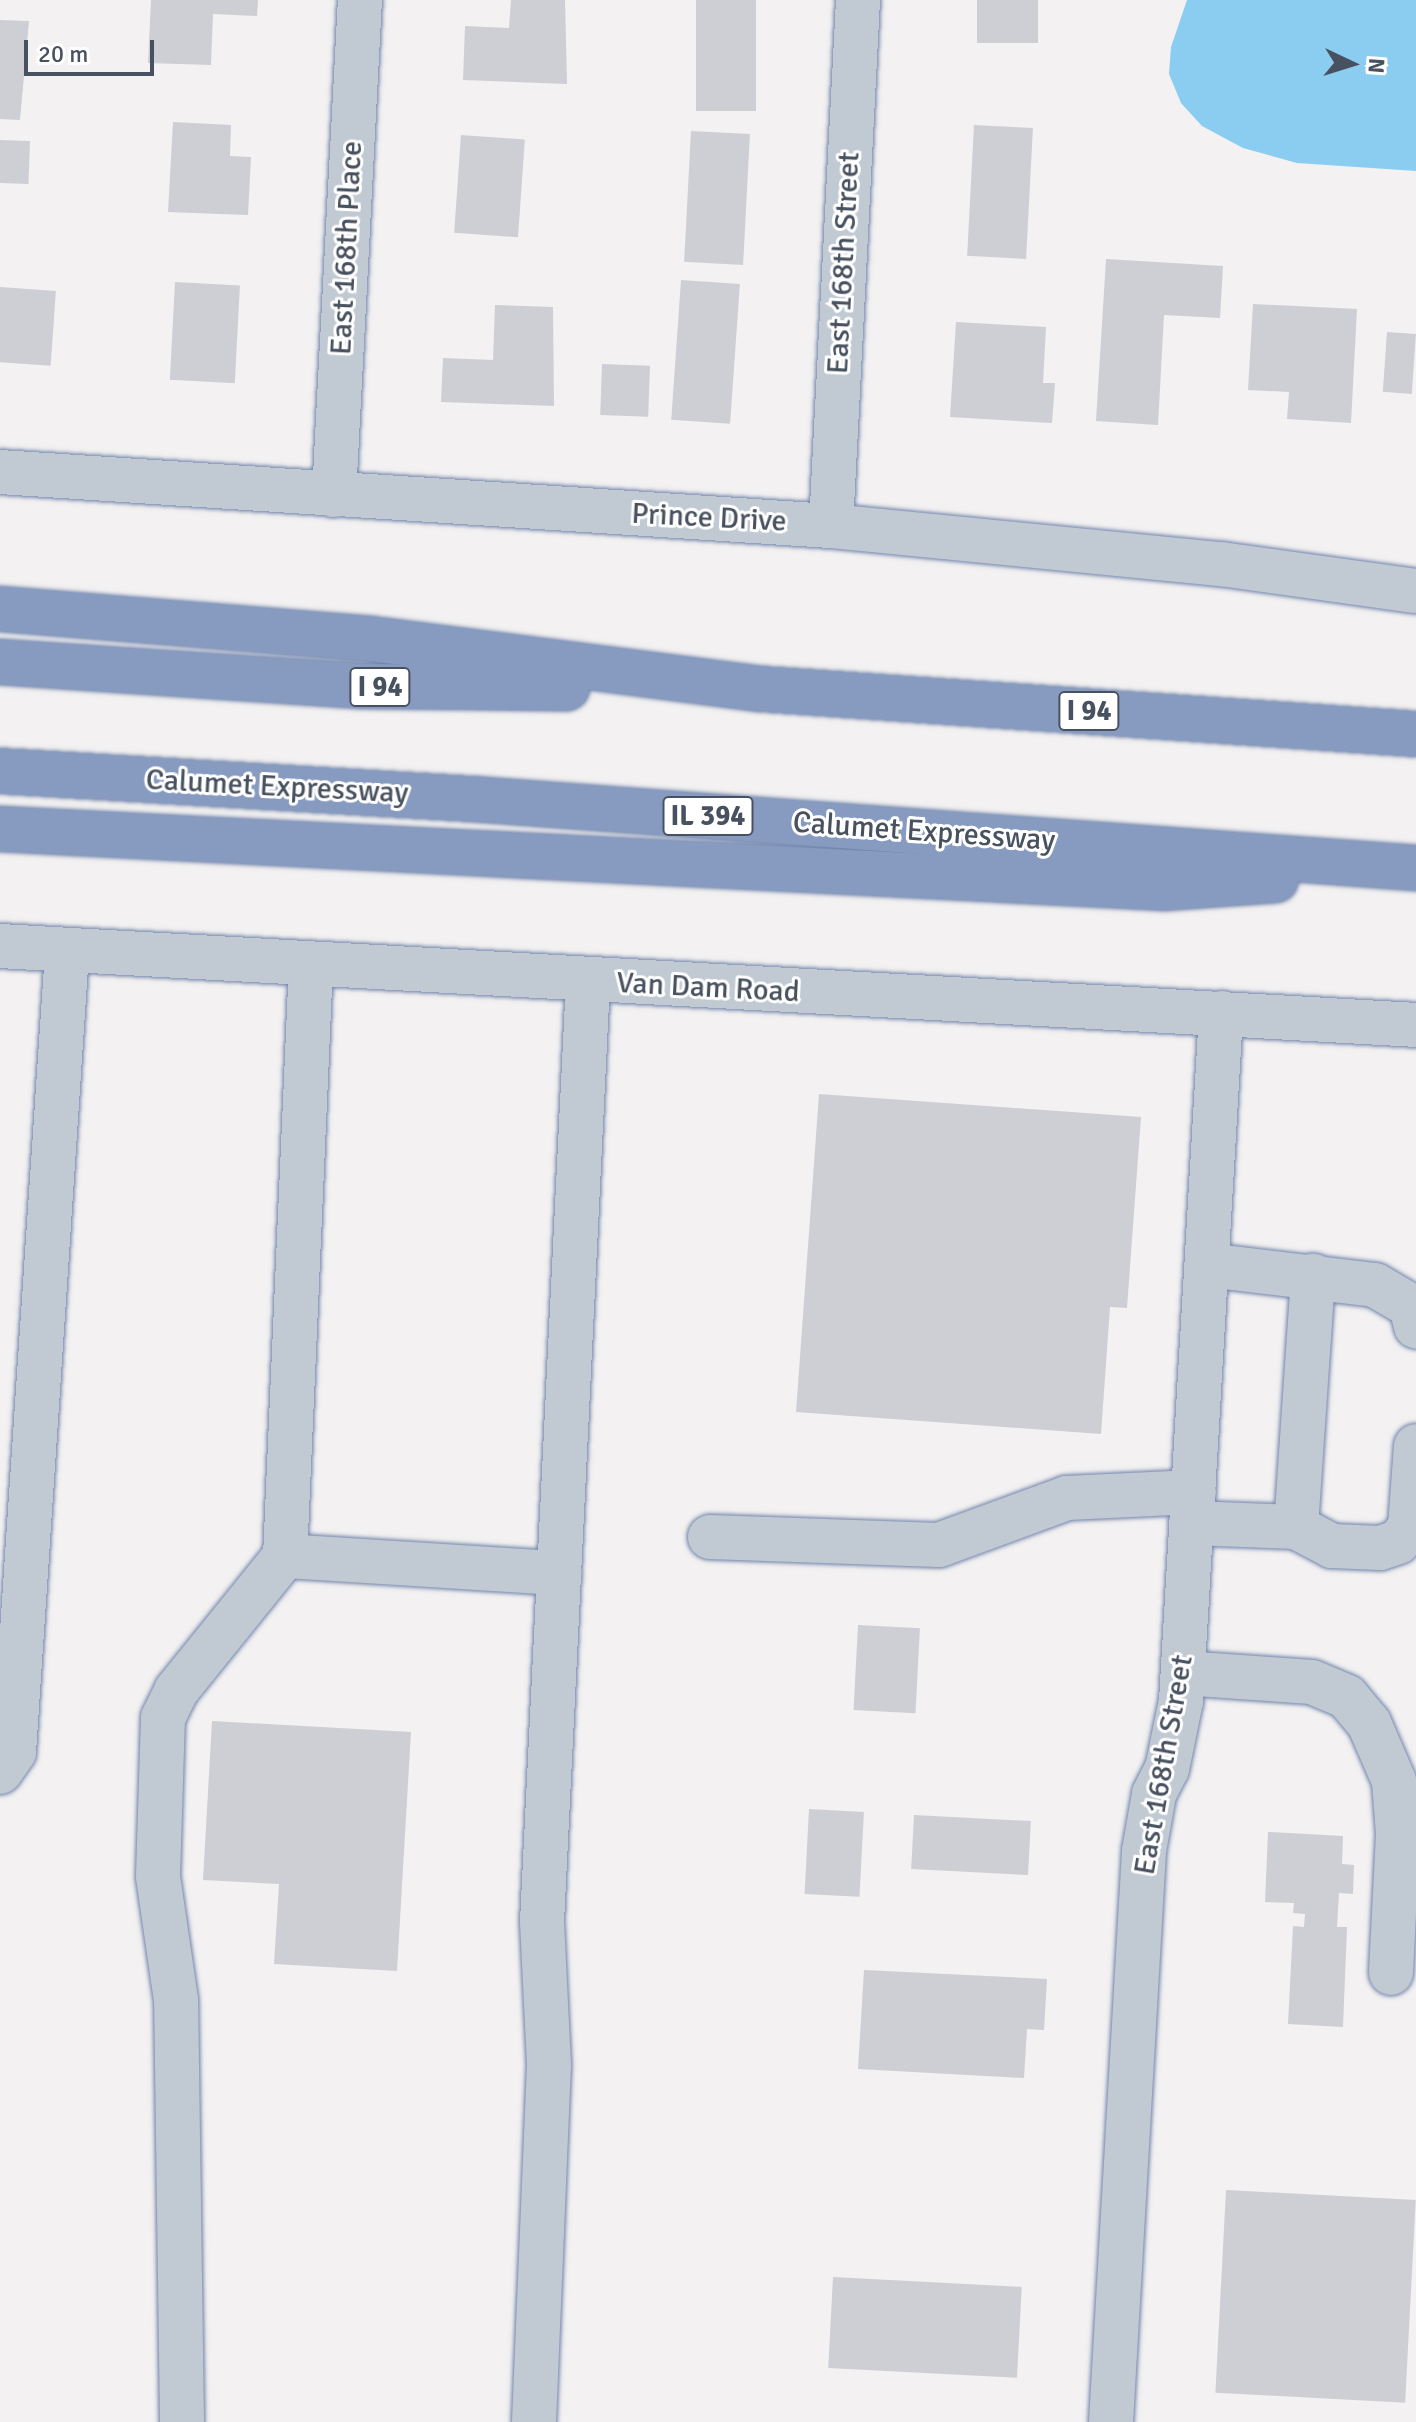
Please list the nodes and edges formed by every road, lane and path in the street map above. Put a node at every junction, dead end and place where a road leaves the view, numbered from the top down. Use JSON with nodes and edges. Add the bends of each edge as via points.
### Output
{"nodes":[{"id":1,"x":360,"y":0,"type":"edge"},
{"id":2,"x":858,"y":0,"type":"edge"},
{"id":3,"x":0,"y":472,"type":"edge"},
{"id":4,"x":334,"y":495,"type":"junction"},
{"id":5,"x":831,"y":526,"type":"junction"},
{"id":6,"x":1416,"y":591,"type":"edge"},
{"id":7,"x":0,"y":609,"type":"edge"},
{"id":8,"x":0,"y":662,"type":"edge"},
{"id":9,"x":762,"y":689,"type":"junction"},
{"id":10,"x":1416,"y":734,"type":"edge"},
{"id":11,"x":0,"y":771,"type":"edge"},
{"id":12,"x":0,"y":829,"type":"edge"},
{"id":13,"x":1416,"y":869,"type":"edge"},
{"id":14,"x":0,"y":946,"type":"edge"},
{"id":15,"x":67,"y":951,"type":"junction"},
{"id":16,"x":311,"y":964,"type":"junction"},
{"id":17,"x":588,"y":982,"type":"junction"},
{"id":18,"x":1221,"y":1013,"type":"junction"},
{"id":19,"x":1416,"y":1025,"type":"edge"},
{"id":20,"x":1207,"y":1265,"type":"junction"},
{"id":21,"x":1313,"y":1276,"type":"junction"},
{"id":22,"x":1416,"y":1326,"type":"edge"},
{"id":23,"x":1416,"y":1446,"type":"edge"},
{"id":24,"x":1192,"y":1507,"type":"junction"},
{"id":25,"x":1296,"y":1527,"type":"junction"},
{"id":26,"x":710,"y":1537,"type":"dead end"},
{"id":27,"x":285,"y":1556,"type":"junction"},
{"id":28,"x":559,"y":1573,"type":"junction"},
{"id":29,"x":1183,"y":1673,"type":"junction"},
{"id":30,"x":0,"y":1772,"type":"edge"},
{"id":31,"x":1391,"y":1973,"type":"dead end"},
{"id":32,"x":182,"y":2422,"type":"edge"},
{"id":33,"x":534,"y":2422,"type":"edge"},
{"id":34,"x":1111,"y":2422,"type":"edge"}],
"edges":[{"from":1,"to":4,"type":"street","name":"East 168th Place"},
{"from":2,"to":5,"type":"street","name":"East 168th Street"},
{"from":3,"to":4,"type":"street","name":"Prince Drive"},
{"from":4,"to":5,"type":"street","name":"Prince Drive"},
{"from":5,"to":6,"type":"street","name":"Prince Drive","via":[[1221,564]]},
{"from":7,"to":9,"type":"highway","via":[[371,639]]},
{"from":8,"to":9,"type":"highway","number":"I 94","via":[[362,686]]},
{"from":9,"to":10,"type":"highway","number":"I 94"},
{"from":11,"to":13,"type":"highway","name":"Calumet Expressway","number":"IL 394","via":[[472,799]]},
{"from":12,"to":13,"type":"highway","via":[[1163,888]]},
{"from":14,"to":15,"type":"street","name":"Van Dam Road"},
{"from":15,"to":16,"type":"street","name":"Van Dam Road"},
{"from":15,"to":30,"type":"street","via":[[14,1752]]},
{"from":16,"to":17,"type":"street","name":"Van Dam Road"},
{"from":16,"to":27,"type":"street"},
{"from":17,"to":18,"type":"street","name":"Van Dam Road"},
{"from":17,"to":28,"type":"street"},
{"from":18,"to":19,"type":"street","name":"Van Dam Road"},
{"from":18,"to":20,"type":"street","name":"East 168th Street"},
{"from":20,"to":21,"type":"street"},
{"from":20,"to":24,"type":"street","name":"East 168th Street"},
{"from":21,"to":22,"type":"street","via":[[1394,1292],[1411,1306]]},
{"from":21,"to":25,"type":"street"},
{"from":23,"to":25,"type":"street","via":[[1410,1527],[1398,1542],[1380,1548],[1332,1546]]},
{"from":24,"to":25,"type":"street"},
{"from":24,"to":26,"type":"street","via":[[1067,1498],[939,1545]]},
{"from":24,"to":29,"type":"street","name":"East 168th Street"},
{"from":27,"to":28,"type":"street"},
{"from":27,"to":32,"type":"street","via":[[176,1691],[163,1718],[158,1876],[176,2000]]},
{"from":28,"to":33,"type":"street","via":[[542,1922],[549,2065]]},
{"from":29,"to":31,"type":"street","via":[[1312,1682],[1347,1697],[1369,1723],[1394,1781],[1398,1834]]},
{"from":29,"to":34,"type":"street","name":"East 168th Street","via":[[1175,1737],[1154,1794],[1144,1851]]}]}
